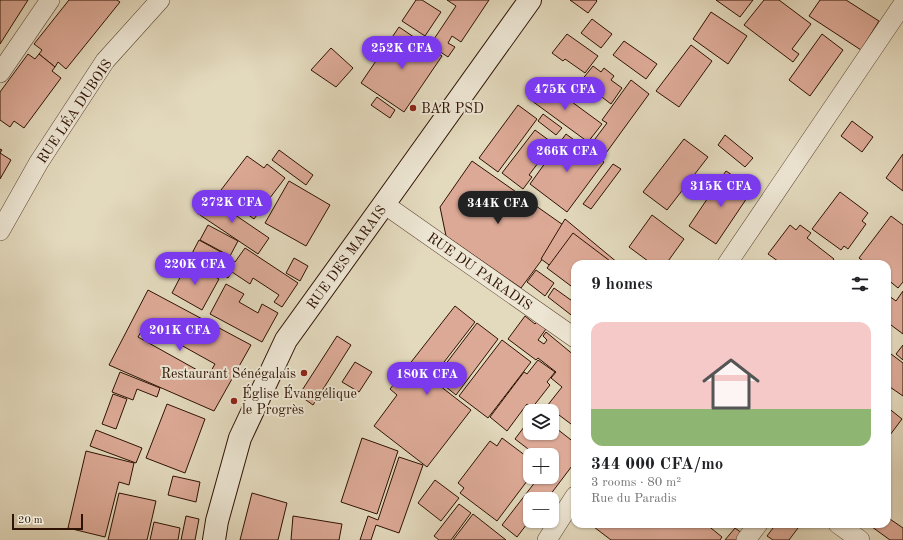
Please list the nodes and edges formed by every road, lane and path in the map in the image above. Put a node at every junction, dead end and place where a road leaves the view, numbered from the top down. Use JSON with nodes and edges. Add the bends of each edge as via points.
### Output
{"nodes":[{"id":1,"x":50,"y":0,"type":"edge"},
{"id":2,"x":160,"y":0,"type":"edge"},
{"id":3,"x":530,"y":0,"type":"edge"},
{"id":4,"x":903,"y":4,"type":"edge"},
{"id":5,"x":0,"y":73,"type":"edge"},
{"id":6,"x":384,"y":204,"type":"junction"},
{"id":7,"x":0,"y":232,"type":"edge"},
{"id":8,"x":730,"y":260,"type":"edge"},
{"id":9,"x":571,"y":335,"type":"edge"},
{"id":10,"x":571,"y":502,"type":"edge"},
{"id":11,"x":755,"y":528,"type":"edge"},
{"id":12,"x":844,"y":528,"type":"edge"},
{"id":13,"x":214,"y":540,"type":"edge"},
{"id":14,"x":547,"y":540,"type":"edge"},
{"id":15,"x":746,"y":540,"type":"edge"},
{"id":16,"x":860,"y":540,"type":"edge"}],
"edges":[{"from":1,"to":5,"type":"street"},
{"from":2,"to":7,"type":"street","name":"RUE LÉA DUBOIS","via":[[105,61],[39,162]]},
{"from":3,"to":6,"type":"street","name":"RUE DES MARAIS"},
{"from":4,"to":8,"type":"street"},
{"from":6,"to":9,"type":"street","name":"RUE DU PARADIS"},
{"from":6,"to":13,"type":"street","name":"RUE DES MARAIS","via":[[286,340],[240,438]]},
{"from":10,"to":14,"type":"street"},
{"from":11,"to":15,"type":"street"},
{"from":12,"to":16,"type":"street"}]}
